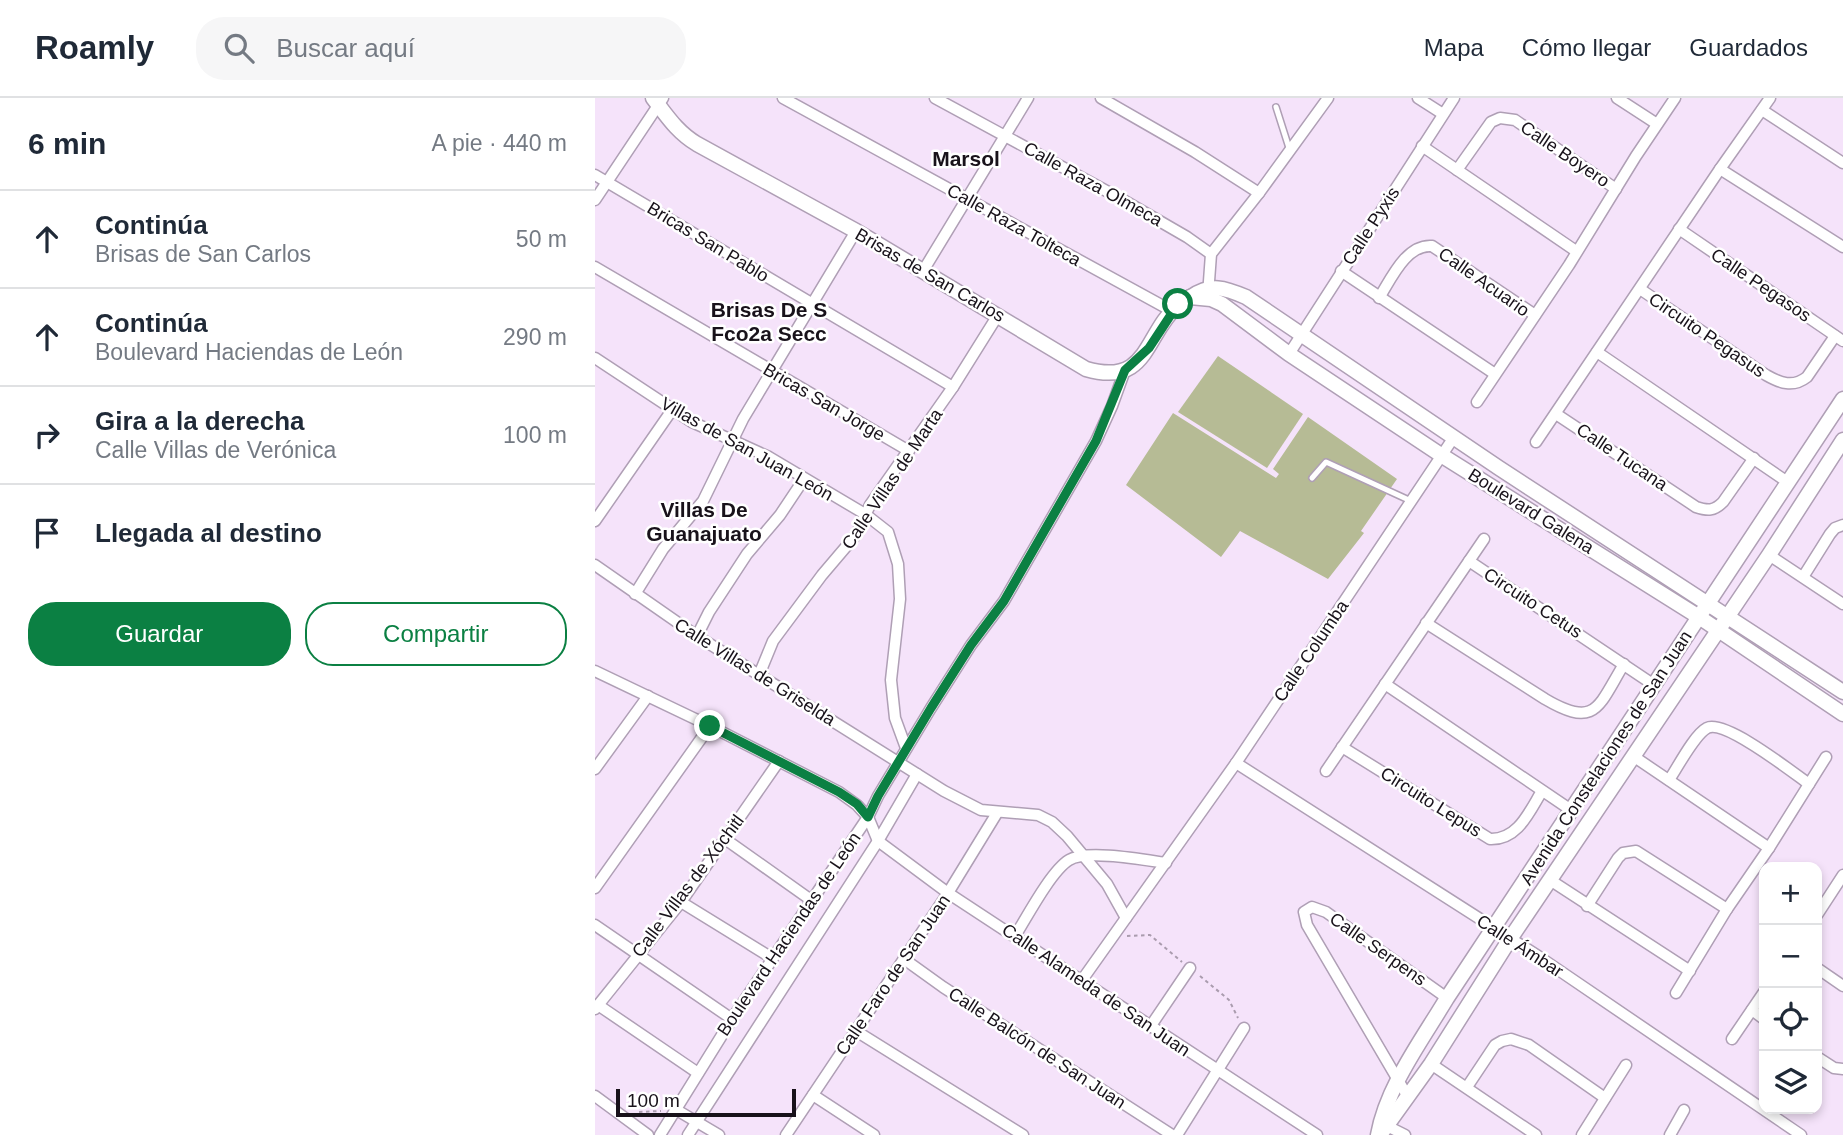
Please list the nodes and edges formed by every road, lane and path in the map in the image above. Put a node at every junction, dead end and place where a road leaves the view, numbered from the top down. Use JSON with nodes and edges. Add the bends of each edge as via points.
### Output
{"nodes":[{"id":1,"x":783,"y":98,"type":"edge"},
{"id":2,"x":935,"y":98,"type":"edge"},
{"id":3,"x":1028,"y":98,"type":"edge"},
{"id":4,"x":1101,"y":98,"type":"edge"},
{"id":5,"x":1328,"y":98,"type":"edge"},
{"id":6,"x":1418,"y":98,"type":"edge"},
{"id":7,"x":1454,"y":98,"type":"edge"},
{"id":8,"x":1617,"y":98,"type":"edge"},
{"id":9,"x":1675,"y":98,"type":"edge"},
{"id":10,"x":1770,"y":98,"type":"edge"},
{"id":11,"x":658,"y":101,"type":"edge"},
{"id":12,"x":1276,"y":107,"type":"dead end"},
{"id":13,"x":1762,"y":110,"type":"junction"},
{"id":14,"x":1443,"y":114,"type":"junction"},
{"id":15,"x":1657,"y":124,"type":"junction"},
{"id":16,"x":1004,"y":134,"type":"junction"},
{"id":17,"x":1422,"y":146,"type":"junction"},
{"id":18,"x":1290,"y":151,"type":"junction"},
{"id":19,"x":1843,"y":163,"type":"edge"},
{"id":20,"x":1720,"y":169,"type":"junction"},
{"id":21,"x":1457,"y":170,"type":"junction"},
{"id":22,"x":595,"y":175,"type":"edge"},
{"id":23,"x":607,"y":182,"type":"junction"},
{"id":24,"x":1616,"y":189,"type":"junction"},
{"id":25,"x":1259,"y":193,"type":"junction"},
{"id":26,"x":965,"y":198,"type":"junction"},
{"id":27,"x":595,"y":200,"type":"edge"},
{"id":28,"x":1679,"y":229,"type":"junction"},
{"id":29,"x":856,"y":231,"type":"junction"},
{"id":30,"x":1843,"y":247,"type":"edge"},
{"id":31,"x":1576,"y":251,"type":"junction"},
{"id":32,"x":1211,"y":254,"type":"junction"},
{"id":33,"x":595,"y":267,"type":"edge"},
{"id":34,"x":923,"y":271,"type":"junction"},
{"id":35,"x":1341,"y":271,"type":"junction"},
{"id":36,"x":1640,"y":289,"type":"junction"},
{"id":37,"x":1213,"y":296,"type":"junction"},
{"id":38,"x":1379,"y":298,"type":"junction"},
{"id":39,"x":811,"y":304,"type":"junction"},
{"id":40,"x":1172,"y":312,"type":"junction"},
{"id":41,"x":998,"y":315,"type":"junction"},
{"id":42,"x":1535,"y":315,"type":"junction"},
{"id":43,"x":1301,"y":334,"type":"junction"},
{"id":44,"x":1839,"y":338,"type":"edge"},
{"id":45,"x":1597,"y":352,"type":"junction"},
{"id":46,"x":1289,"y":354,"type":"junction"},
{"id":47,"x":597,"y":364,"type":"edge"},
{"id":48,"x":1125,"y":370,"type":"junction"},
{"id":49,"x":772,"y":372,"type":"junction"},
{"id":50,"x":1495,"y":374,"type":"junction"},
{"id":51,"x":954,"y":387,"type":"junction"},
{"id":52,"x":1843,"y":399,"type":"edge"},
{"id":53,"x":1477,"y":402,"type":"dead end"},
{"id":54,"x":672,"y":410,"type":"junction"},
{"id":55,"x":1556,"y":414,"type":"junction"},
{"id":56,"x":1454,"y":437,"type":"junction"},
{"id":57,"x":1843,"y":440,"type":"edge"},
{"id":58,"x":732,"y":441,"type":"junction"},
{"id":59,"x":1536,"y":442,"type":"dead end"},
{"id":60,"x":909,"y":451,"type":"junction"},
{"id":61,"x":1441,"y":455,"type":"junction"},
{"id":62,"x":1754,"y":458,"type":"junction"},
{"id":63,"x":1311,"y":478,"type":"dead end"},
{"id":64,"x":804,"y":479,"type":"junction"},
{"id":65,"x":1790,"y":483,"type":"junction"},
{"id":66,"x":1411,"y":501,"type":"junction"},
{"id":67,"x":865,"y":514,"type":"junction"},
{"id":68,"x":595,"y":521,"type":"edge"},
{"id":69,"x":1843,"y":524,"type":"edge"},
{"id":70,"x":1484,"y":539,"type":"dead end"},
{"id":71,"x":1769,"y":555,"type":"junction"},
{"id":72,"x":1469,"y":561,"type":"junction"},
{"id":73,"x":595,"y":565,"type":"edge"},
{"id":74,"x":1803,"y":577,"type":"junction"},
{"id":75,"x":635,"y":594,"type":"junction"},
{"id":76,"x":1709,"y":604,"type":"junction"},
{"id":77,"x":1843,"y":604,"type":"edge"},
{"id":78,"x":1727,"y":616,"type":"junction"},
{"id":79,"x":1699,"y":618,"type":"junction"},
{"id":80,"x":1426,"y":623,"type":"junction"},
{"id":81,"x":1717,"y":630,"type":"junction"},
{"id":82,"x":697,"y":636,"type":"junction"},
{"id":83,"x":1623,"y":664,"type":"junction"},
{"id":84,"x":595,"y":671,"type":"edge"},
{"id":85,"x":759,"y":674,"type":"junction"},
{"id":86,"x":1385,"y":684,"type":"junction"},
{"id":87,"x":1654,"y":685,"type":"junction"},
{"id":88,"x":1843,"y":692,"type":"edge"},
{"id":89,"x":648,"y":696,"type":"junction"},
{"id":90,"x":1843,"y":714,"type":"edge"},
{"id":91,"x":710,"y":726,"type":"junction"},
{"id":92,"x":1342,"y":747,"type":"junction"},
{"id":93,"x":906,"y":748,"type":"junction"},
{"id":94,"x":1633,"y":756,"type":"junction"},
{"id":95,"x":1826,"y":757,"type":"dead end"},
{"id":96,"x":779,"y":761,"type":"junction"},
{"id":97,"x":1236,"y":762,"type":"junction"},
{"id":98,"x":897,"y":763,"type":"junction"},
{"id":99,"x":595,"y":769,"type":"edge"},
{"id":100,"x":1326,"y":771,"type":"dead end"},
{"id":101,"x":917,"y":774,"type":"junction"},
{"id":102,"x":1669,"y":780,"type":"junction"},
{"id":103,"x":1809,"y":784,"type":"junction"},
{"id":104,"x":1542,"y":791,"type":"junction"},
{"id":105,"x":1571,"y":810,"type":"junction"},
{"id":106,"x":997,"y":813,"type":"junction"},
{"id":107,"x":868,"y":817,"type":"junction"},
{"id":108,"x":725,"y":839,"type":"junction"},
{"id":109,"x":878,"y":841,"type":"junction"},
{"id":110,"x":1769,"y":848,"type":"junction"},
{"id":111,"x":1082,"y":856,"type":"junction"},
{"id":112,"x":1166,"y":863,"type":"junction"},
{"id":113,"x":1843,"y":875,"type":"edge"},
{"id":114,"x":1550,"y":880,"type":"junction"},
{"id":115,"x":595,"y":888,"type":"edge"},
{"id":116,"x":949,"y":892,"type":"junction"},
{"id":117,"x":1839,"y":892,"type":"edge"},
{"id":118,"x":811,"y":900,"type":"junction"},
{"id":119,"x":681,"y":902,"type":"junction"},
{"id":120,"x":1587,"y":906,"type":"junction"},
{"id":121,"x":1727,"y":909,"type":"junction"},
{"id":122,"x":1822,"y":910,"type":"edge"},
{"id":123,"x":1126,"y":918,"type":"junction"},
{"id":124,"x":595,"y":925,"type":"edge"},
{"id":125,"x":1494,"y":929,"type":"junction"},
{"id":126,"x":1015,"y":936,"type":"junction"},
{"id":127,"x":1510,"y":939,"type":"junction"},
{"id":128,"x":638,"y":955,"type":"junction"},
{"id":129,"x":772,"y":958,"type":"junction"},
{"id":130,"x":904,"y":959,"type":"junction"},
{"id":131,"x":1190,"y":968,"type":"dead end"},
{"id":132,"x":1690,"y":971,"type":"junction"},
{"id":133,"x":1822,"y":971,"type":"edge"},
{"id":134,"x":1083,"y":980,"type":"junction"},
{"id":135,"x":1843,"y":986,"type":"edge"},
{"id":136,"x":1675,"y":993,"type":"dead end"},
{"id":137,"x":1447,"y":998,"type":"junction"},
{"id":138,"x":1759,"y":1000,"type":"edge"},
{"id":139,"x":596,"y":1007,"type":"edge"},
{"id":140,"x":1752,"y":1010,"type":"junction"},
{"id":141,"x":1759,"y":1015,"type":"edge"},
{"id":142,"x":732,"y":1019,"type":"junction"},
{"id":143,"x":1150,"y":1027,"type":"junction"},
{"id":144,"x":1244,"y":1028,"type":"dead end"},
{"id":145,"x":856,"y":1031,"type":"junction"},
{"id":146,"x":1732,"y":1039,"type":"dead end"},
{"id":147,"x":1822,"y":1060,"type":"edge"},
{"id":148,"x":1431,"y":1064,"type":"junction"},
{"id":149,"x":1626,"y":1065,"type":"dead end"},
{"id":150,"x":1843,"y":1069,"type":"edge"},
{"id":151,"x":1217,"y":1070,"type":"junction"},
{"id":152,"x":698,"y":1073,"type":"junction"},
{"id":153,"x":1398,"y":1081,"type":"junction"},
{"id":154,"x":1467,"y":1087,"type":"junction"},
{"id":155,"x":813,"y":1095,"type":"junction"},
{"id":156,"x":595,"y":1096,"type":"edge"},
{"id":157,"x":1408,"y":1097,"type":"junction"},
{"id":158,"x":1605,"y":1098,"type":"junction"},
{"id":159,"x":675,"y":1109,"type":"junction"},
{"id":160,"x":1684,"y":1110,"type":"dead end"},
{"id":161,"x":620,"y":1114,"type":"junction"},
{"id":162,"x":697,"y":1121,"type":"junction"},
{"id":163,"x":1382,"y":1130,"type":"edge"},
{"id":164,"x":648,"y":1135,"type":"edge"},
{"id":165,"x":660,"y":1135,"type":"edge"},
{"id":166,"x":688,"y":1135,"type":"edge"},
{"id":167,"x":719,"y":1135,"type":"edge"},
{"id":168,"x":786,"y":1135,"type":"edge"},
{"id":169,"x":873,"y":1135,"type":"edge"},
{"id":170,"x":1023,"y":1135,"type":"edge"},
{"id":171,"x":1175,"y":1135,"type":"edge"},
{"id":172,"x":1317,"y":1135,"type":"edge"},
{"id":173,"x":1405,"y":1135,"type":"edge"},
{"id":174,"x":1536,"y":1135,"type":"edge"},
{"id":175,"x":1582,"y":1135,"type":"edge"},
{"id":176,"x":1670,"y":1135,"type":"edge"},
{"id":177,"x":1801,"y":1135,"type":"edge"}],
"edges":[{"from":1,"to":26,"type":"street","name":"Calle Raza Tolteca"},
{"from":2,"to":16,"type":"street","name":"Calle Raza Olmeca"},
{"from":3,"to":16,"type":"street"},
{"from":4,"to":25,"type":"street"},
{"from":5,"to":18,"type":"street"},
{"from":6,"to":14,"type":"street"},
{"from":7,"to":14,"type":"street","name":"Calle Pyxis"},
{"from":8,"to":15,"type":"street"},
{"from":9,"to":15,"type":"street","name":"Calle Boyero"},
{"from":10,"to":13,"type":"street","name":"Circuito Pegasus"},
{"from":11,"to":23,"type":"street"},
{"from":11,"to":29,"type":"street","name":"Brisas de San Carlos","via":[[670,122],[689,140]]},
{"from":12,"to":18,"type":"lane"},
{"from":13,"to":19,"type":"street"},
{"from":13,"to":20,"type":"street","name":"Circuito Pegasus"},
{"from":14,"to":17,"type":"street","name":"Calle Pyxis"},
{"from":15,"to":24,"type":"street","name":"Calle Boyero"},
{"from":16,"to":26,"type":"street"},
{"from":16,"to":32,"type":"street","name":"Calle Raza Olmeca"},
{"from":17,"to":21,"type":"street"},
{"from":17,"to":35,"type":"street","name":"Calle Pyxis"},
{"from":18,"to":25,"type":"street"},
{"from":20,"to":28,"type":"street","name":"Circuito Pegasus"},
{"from":20,"to":30,"type":"street"},
{"from":21,"to":24,"type":"street","name":"Calle Boyero","via":[[1491,122],[1506,118],[1524,125]]},
{"from":21,"to":31,"type":"street"},
{"from":22,"to":23,"type":"street","name":"Bricas San Pablo"},
{"from":23,"to":27,"type":"street"},
{"from":23,"to":39,"type":"street","name":"Bricas San Pablo"},
{"from":24,"to":31,"type":"street","name":"Calle Boyero"},
{"from":25,"to":32,"type":"street"},
{"from":26,"to":34,"type":"street"},
{"from":26,"to":40,"type":"street","name":"Calle Raza Tolteca"},
{"from":28,"to":36,"type":"street","name":"Circuito Pegasus"},
{"from":28,"to":44,"type":"street","name":"Calle Pegasos"},
{"from":29,"to":34,"type":"street","name":"Brisas de San Carlos"},
{"from":29,"to":39,"type":"street"},
{"from":31,"to":42,"type":"street","name":"Calle Boyero"},
{"from":32,"to":37,"type":"street"},
{"from":33,"to":49,"type":"street","name":"Bricas San Jorge"},
{"from":34,"to":41,"type":"street","name":"Brisas de San Carlos"},
{"from":35,"to":38,"type":"street"},
{"from":35,"to":43,"type":"street","name":"Calle Pyxis"},
{"from":36,"to":44,"type":"street","name":"Circuito Pegasus","via":[[1766,375],[1787,384],[1807,377]]},
{"from":36,"to":45,"type":"street","name":"Circuito Pegasus"},
{"from":37,"to":40,"type":"street","via":[[1190,297]]},
{"from":37,"to":43,"type":"street","name":"Boulevard Galena","via":[[1226,289],[1263,307]]},
{"from":37,"to":46,"type":"street","name":"Boulevard Galena"},
{"from":38,"to":42,"type":"street","name":"Calle Acuario","via":[[1407,256],[1426,246],[1441,250]]},
{"from":38,"to":50,"type":"street"},
{"from":39,"to":49,"type":"street"},
{"from":39,"to":51,"type":"street","name":"Bricas San Pablo"},
{"from":40,"to":48,"type":"street","via":[[1149,348]]},
{"from":41,"to":48,"type":"street","name":"Brisas de San Carlos","via":[[1086,369],[1100,373]]},
{"from":41,"to":51,"type":"street","name":"Calle Villas de Marta"},
{"from":42,"to":50,"type":"street","name":"Calle Acuario"},
{"from":43,"to":46,"type":"street","name":"Calle Pyxis"},
{"from":43,"to":56,"type":"street","name":"Boulevard Galena"},
{"from":45,"to":55,"type":"street","name":"Calle Tucana"},
{"from":45,"to":62,"type":"street"},
{"from":46,"to":61,"type":"street","name":"Boulevard Galena"},
{"from":47,"to":54,"type":"street","name":"Villas de San Juan León"},
{"from":48,"to":93,"type":"street","name":"Boulevard Haciendas de León","via":[[1096,441],[1004,601]]},
{"from":49,"to":58,"type":"street"},
{"from":49,"to":60,"type":"street","name":"Bricas San Jorge"},
{"from":50,"to":53,"type":"street","name":"Calle Acuario"},
{"from":51,"to":60,"type":"street","name":"Calle Villas de Marta"},
{"from":52,"to":65,"type":"street","name":"Avenida Constelaciones de San Juan"},
{"from":54,"to":58,"type":"street","name":"Villas de San Juan León"},
{"from":54,"to":68,"type":"street"},
{"from":55,"to":59,"type":"street"},
{"from":55,"to":62,"type":"street","name":"Calle Tucana","via":[[1704,509],[1717,508],[1723,502]]},
{"from":56,"to":61,"type":"street","name":"Calle Columba"},
{"from":56,"to":76,"type":"street","name":"Boulevard Galena"},
{"from":57,"to":71,"type":"street","name":"Avenida Constelaciones de San Juan"},
{"from":58,"to":64,"type":"street","name":"Villas de San Juan León"},
{"from":58,"to":75,"type":"street","via":[[703,501]]},
{"from":60,"to":67,"type":"street","name":"Calle Villas de Marta"},
{"from":61,"to":66,"type":"street","name":"Calle Columba"},
{"from":61,"to":79,"type":"street","name":"Boulevard Galena"},
{"from":62,"to":65,"type":"street"},
{"from":63,"to":66,"type":"lane","via":[[1326,462]]},
{"from":64,"to":67,"type":"street","name":"Villas de San Juan León"},
{"from":64,"to":82,"type":"street","via":[[747,554]]},
{"from":65,"to":76,"type":"street","name":"Avenida Constelaciones de San Juan"},
{"from":66,"to":97,"type":"street","name":"Calle Columba"},
{"from":67,"to":85,"type":"street","name":"Calle Villas de Marta","via":[[856,535],[773,641]]},
{"from":67,"to":93,"type":"street","name":"Villas de San Juan León","via":[[888,533],[898,564],[900,599],[891,680],[895,718]]},
{"from":69,"to":74,"type":"street","via":[[1830,534]]},
{"from":70,"to":72,"type":"street"},
{"from":71,"to":74,"type":"street"},
{"from":71,"to":78,"type":"street","name":"Avenida Constelaciones de San Juan"},
{"from":72,"to":80,"type":"street","name":"Circuito Cetus"},
{"from":72,"to":83,"type":"street","name":"Circuito Cetus"},
{"from":73,"to":75,"type":"street","name":"Calle Villas de Griselda"},
{"from":74,"to":77,"type":"street"},
{"from":75,"to":82,"type":"street","name":"Calle Villas de Griselda"},
{"from":76,"to":78,"type":"street","name":"Boulevard Galena"},
{"from":76,"to":79,"type":"street","name":"Avenida Constelaciones de San Juan"},
{"from":78,"to":81,"type":"street","name":"Avenida Constelaciones de San Juan"},
{"from":78,"to":88,"type":"street","name":"Boulevard Galena"},
{"from":79,"to":81,"type":"street","name":"Boulevard Galena"},
{"from":79,"to":87,"type":"street","name":"Avenida Constelaciones de San Juan"},
{"from":80,"to":83,"type":"street","via":[[1577,715],[1596,707]]},
{"from":80,"to":86,"type":"street","name":"Circuito Cetus"},
{"from":81,"to":90,"type":"street","name":"Boulevard Galena"},
{"from":81,"to":94,"type":"street","name":"Avenida Constelaciones de San Juan"},
{"from":82,"to":85,"type":"street","name":"Calle Villas de Griselda"},
{"from":83,"to":87,"type":"street","name":"Circuito Cetus"},
{"from":84,"to":89,"type":"street"},
{"from":85,"to":98,"type":"street","name":"Calle Villas de Griselda"},
{"from":86,"to":92,"type":"street","name":"Circuito Cetus"},
{"from":86,"to":104,"type":"street"},
{"from":87,"to":105,"type":"street","name":"Avenida Constelaciones de San Juan"},
{"from":89,"to":91,"type":"street"},
{"from":89,"to":99,"type":"street"},
{"from":91,"to":96,"type":"street"},
{"from":91,"to":115,"type":"street"},
{"from":92,"to":100,"type":"street","name":"Circuito Cetus"},
{"from":92,"to":104,"type":"street","name":"Circuito Lepus","via":[[1490,839],[1511,835]]},
{"from":93,"to":98,"type":"street","name":"Boulevard Haciendas de León"},
{"from":94,"to":102,"type":"street"},
{"from":94,"to":114,"type":"street","name":"Avenida Constelaciones de San Juan"},
{"from":95,"to":103,"type":"street"},
{"from":96,"to":107,"type":"street","via":[[839,792]]},
{"from":96,"to":108,"type":"street","name":"Calle Villas de Xóchitl"},
{"from":97,"to":112,"type":"street","name":"Calle Columba"},
{"from":97,"to":125,"type":"street","name":"Calle Ámbar"},
{"from":98,"to":101,"type":"street","name":"Calle Villas de Griselda"},
{"from":98,"to":107,"type":"street","name":"Boulevard Haciendas de León"},
{"from":101,"to":106,"type":"street","name":"Calle Villas de Griselda","via":[[981,810]]},
{"from":101,"to":109,"type":"street","name":"Boulevard Haciendas de León"},
{"from":102,"to":103,"type":"street","via":[[1700,734],[1715,726],[1734,733]]},
{"from":102,"to":110,"type":"street"},
{"from":103,"to":110,"type":"street"},
{"from":104,"to":105,"type":"street"},
{"from":105,"to":125,"type":"street","name":"Avenida Constelaciones de San Juan"},
{"from":106,"to":111,"type":"street","name":"Calle Villas de Griselda","via":[[1038,814],[1067,836]]},
{"from":106,"to":116,"type":"street","name":"Calle Faro de San Juan"},
{"from":107,"to":109,"type":"street"},
{"from":107,"to":118,"type":"street","name":"Boulevard Haciendas de León"},
{"from":108,"to":118,"type":"street"},
{"from":108,"to":119,"type":"street","name":"Calle Villas de Xóchitl"},
{"from":109,"to":116,"type":"street","name":"Calle Alameda de San Juan"},
{"from":109,"to":162,"type":"street","name":"Boulevard Haciendas de León"},
{"from":110,"to":121,"type":"street"},
{"from":111,"to":112,"type":"street"},
{"from":111,"to":123,"type":"street","name":"Calle Villas de Griselda","via":[[1107,884]]},
{"from":111,"to":126,"type":"street","via":[[1065,863]]},
{"from":112,"to":123,"type":"street","name":"Calle Columba"},
{"from":113,"to":117,"type":"street"},
{"from":114,"to":120,"type":"street"},
{"from":114,"to":127,"type":"street","name":"Avenida Constelaciones de San Juan"},
{"from":116,"to":126,"type":"street","name":"Calle Alameda de San Juan"},
{"from":116,"to":130,"type":"street","name":"Calle Faro de San Juan"},
{"from":117,"to":122,"type":"street"},
{"from":118,"to":129,"type":"street","name":"Boulevard Haciendas de León"},
{"from":119,"to":128,"type":"street","name":"Calle Villas de Xóchitl"},
{"from":119,"to":129,"type":"street"},
{"from":120,"to":121,"type":"street","via":[[1618,858],[1636,851]]},
{"from":120,"to":132,"type":"street"},
{"from":121,"to":132,"type":"street"},
{"from":123,"to":134,"type":"street","name":"Calle Columba"},
{"from":124,"to":128,"type":"street"},
{"from":125,"to":127,"type":"street","name":"Calle Ámbar"},
{"from":125,"to":137,"type":"street","name":"Avenida Constelaciones de San Juan"},
{"from":126,"to":134,"type":"street","name":"Calle Alameda de San Juan"},
{"from":127,"to":148,"type":"street","name":"Avenida Constelaciones de San Juan"},
{"from":127,"to":177,"type":"street","name":"Calle Ámbar"},
{"from":128,"to":139,"type":"street","name":"Calle Villas de Xóchitl"},
{"from":128,"to":142,"type":"street"},
{"from":129,"to":142,"type":"street","name":"Boulevard Haciendas de León"},
{"from":130,"to":145,"type":"street","name":"Calle Faro de San Juan"},
{"from":130,"to":171,"type":"street","name":"Calle Balcón de San Juan"},
{"from":131,"to":143,"type":"street"},
{"from":132,"to":136,"type":"street"},
{"from":133,"to":135,"type":"street"},
{"from":134,"to":143,"type":"street","name":"Calle Alameda de San Juan"},
{"from":137,"to":153,"type":"street","name":"Avenida Constelaciones de San Juan"},
{"from":137,"to":153,"type":"street","name":"Calle Serpens","via":[[1326,912],[1306,909],[1307,925]]},
{"from":138,"to":140,"type":"street"},
{"from":139,"to":152,"type":"street"},
{"from":140,"to":141,"type":"street"},
{"from":140,"to":146,"type":"street"},
{"from":142,"to":152,"type":"street","name":"Boulevard Haciendas de León"},
{"from":143,"to":151,"type":"street","name":"Calle Alameda de San Juan"},
{"from":144,"to":151,"type":"street"},
{"from":145,"to":155,"type":"street","name":"Calle Faro de San Juan"},
{"from":145,"to":170,"type":"street"},
{"from":147,"to":150,"type":"street"},
{"from":148,"to":154,"type":"street"},
{"from":148,"to":157,"type":"street","name":"Avenida Constelaciones de San Juan"},
{"from":149,"to":158,"type":"street"},
{"from":151,"to":171,"type":"street"},
{"from":151,"to":172,"type":"street","name":"Calle Alameda de San Juan"},
{"from":152,"to":159,"type":"street","name":"Boulevard Haciendas de León"},
{"from":153,"to":157,"type":"street"},
{"from":153,"to":163,"type":"street","name":"Avenida Constelaciones de San Juan"},
{"from":154,"to":158,"type":"street","via":[[1495,1045],[1511,1039],[1529,1045]]},
{"from":154,"to":174,"type":"street"},
{"from":155,"to":168,"type":"street","name":"Calle Faro de San Juan"},
{"from":155,"to":169,"type":"street"},
{"from":156,"to":161,"type":"street"},
{"from":157,"to":163,"type":"street","name":"Avenida Constelaciones de San Juan"},
{"from":158,"to":175,"type":"street"},
{"from":159,"to":161,"type":"path"},
{"from":159,"to":162,"type":"street"},
{"from":159,"to":165,"type":"street","name":"Boulevard Haciendas de León"},
{"from":160,"to":176,"type":"street"},
{"from":161,"to":164,"type":"street"},
{"from":162,"to":166,"type":"street","name":"Boulevard Haciendas de León"},
{"from":162,"to":167,"type":"street"},
{"from":163,"to":173,"type":"street"}]}
